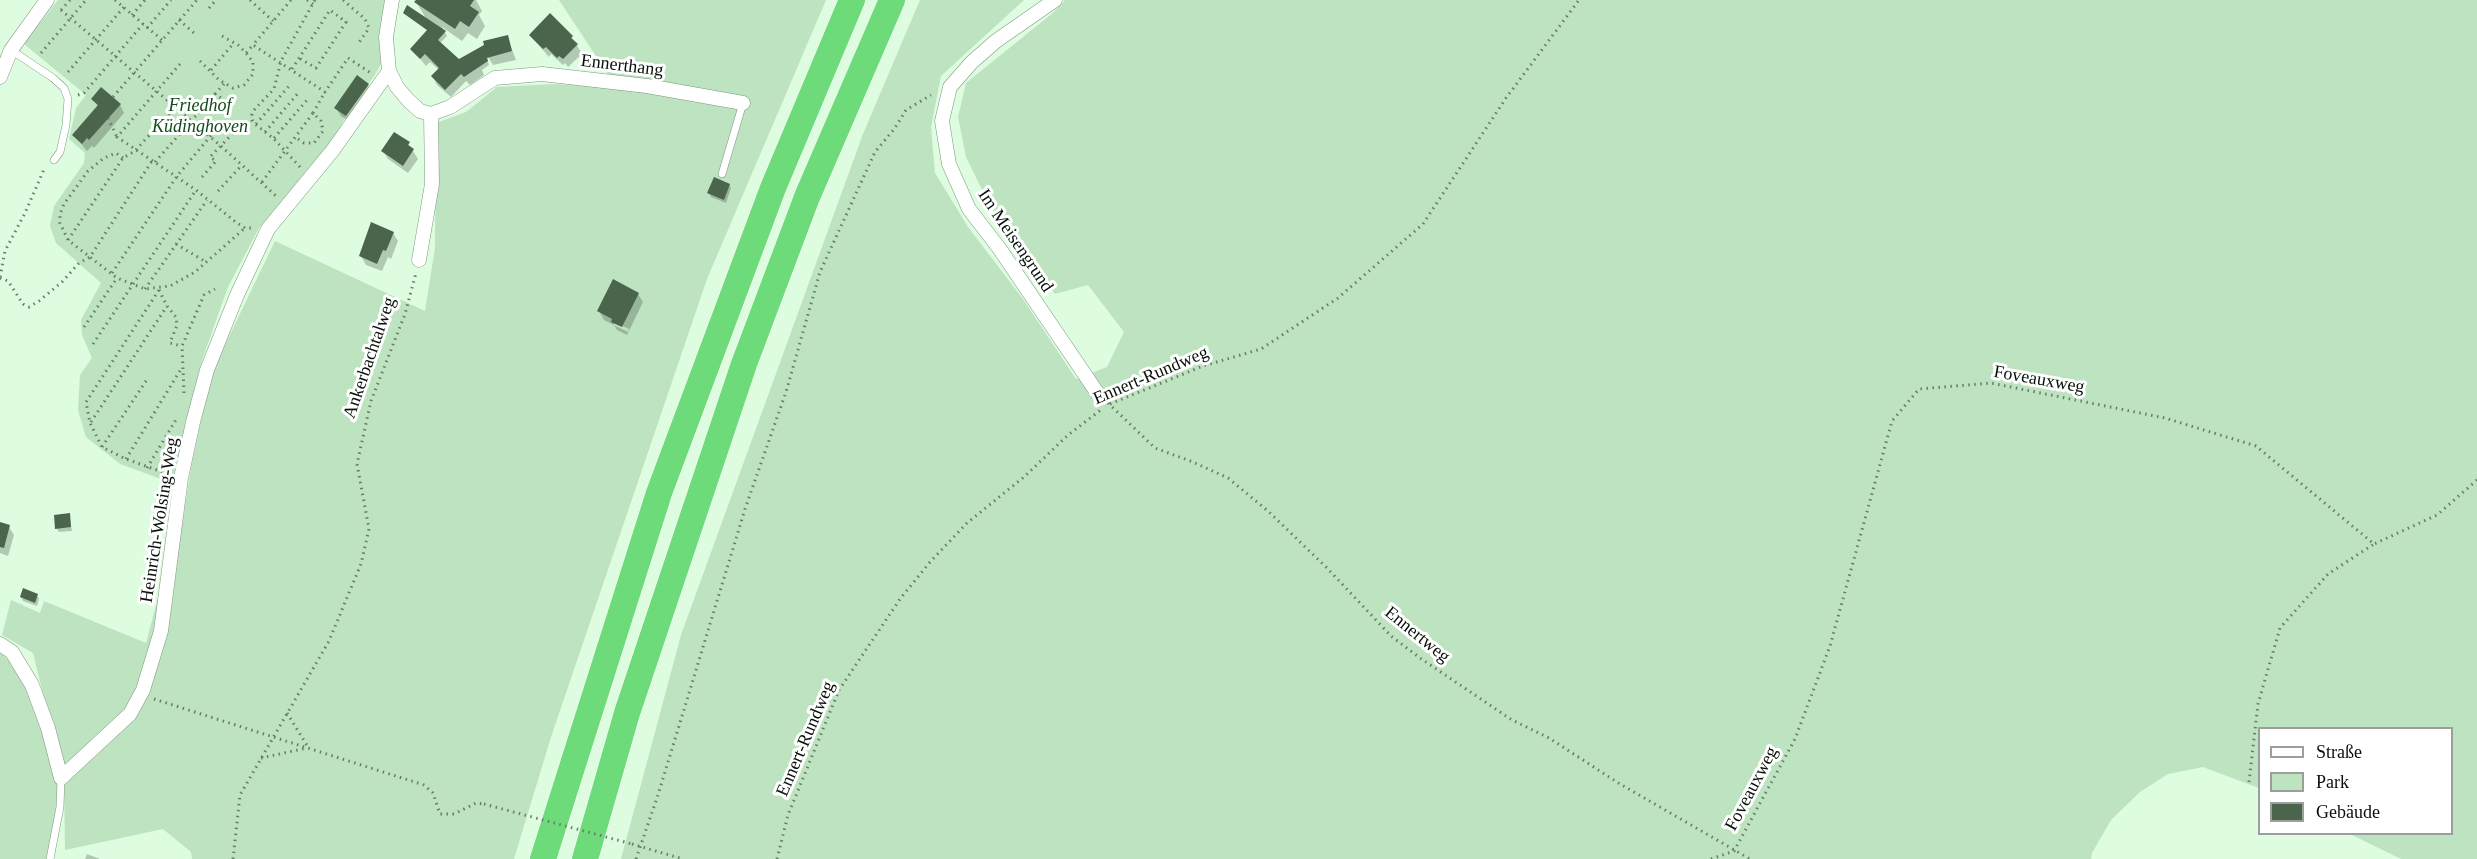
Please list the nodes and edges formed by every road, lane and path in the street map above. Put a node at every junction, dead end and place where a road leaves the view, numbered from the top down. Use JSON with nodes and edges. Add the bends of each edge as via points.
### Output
{"nodes":[{"id":1,"x":47,"y":0,"type":"edge"},
{"id":2,"x":86,"y":0,"type":"edge"},
{"id":3,"x":115,"y":0,"type":"edge"},
{"id":4,"x":145,"y":0,"type":"edge"},
{"id":5,"x":171,"y":0,"type":"edge"},
{"id":6,"x":197,"y":0,"type":"edge"},
{"id":7,"x":216,"y":0,"type":"edge"},
{"id":8,"x":250,"y":0,"type":"edge"},
{"id":9,"x":261,"y":0,"type":"edge"},
{"id":10,"x":291,"y":0,"type":"edge"},
{"id":11,"x":307,"y":0,"type":"edge"},
{"id":12,"x":315,"y":0,"type":"edge"},
{"id":13,"x":344,"y":0,"type":"edge"},
{"id":14,"x":392,"y":0,"type":"edge"},
{"id":15,"x":852,"y":0,"type":"edge"},
{"id":16,"x":892,"y":0,"type":"edge"},
{"id":17,"x":1055,"y":0,"type":"edge"},
{"id":18,"x":1579,"y":0,"type":"edge"},
{"id":19,"x":313,"y":4,"type":"junction"},
{"id":20,"x":257,"y":5,"type":"junction"},
{"id":21,"x":124,"y":7,"type":"junction"},
{"id":22,"x":209,"y":8,"type":"dead end"},
{"id":23,"x":61,"y":10,"type":"dead end"},
{"id":24,"x":132,"y":15,"type":"junction"},
{"id":25,"x":71,"y":18,"type":"junction"},
{"id":26,"x":179,"y":20,"type":"junction"},
{"id":27,"x":273,"y":21,"type":"junction"},
{"id":28,"x":143,"y":24,"type":"junction"},
{"id":29,"x":147,"y":28,"type":"junction"},
{"id":30,"x":194,"y":33,"type":"dead end"},
{"id":31,"x":222,"y":36,"type":"dead end"},
{"id":32,"x":95,"y":40,"type":"junction"},
{"id":33,"x":162,"y":40,"type":"junction"},
{"id":34,"x":234,"y":44,"type":"junction"},
{"id":35,"x":358,"y":44,"type":"dead end"},
{"id":36,"x":253,"y":45,"type":"junction"},
{"id":37,"x":6,"y":46,"type":"edge"},
{"id":38,"x":41,"y":53,"type":"dead end"},
{"id":39,"x":246,"y":53,"type":"junction"},
{"id":40,"x":115,"y":56,"type":"junction"},
{"id":41,"x":299,"y":58,"type":"junction"},
{"id":42,"x":200,"y":61,"type":"dead end"},
{"id":43,"x":281,"y":62,"type":"junction"},
{"id":44,"x":180,"y":64,"type":"dead end"},
{"id":45,"x":292,"y":69,"type":"junction"},
{"id":46,"x":211,"y":70,"type":"junction"},
{"id":47,"x":389,"y":71,"type":"junction"},
{"id":48,"x":68,"y":72,"type":"dead end"},
{"id":49,"x":134,"y":73,"type":"junction"},
{"id":50,"x":374,"y":76,"type":"dead end"},
{"id":51,"x":0,"y":77,"type":"edge"},
{"id":52,"x":224,"y":84,"type":"junction"},
{"id":53,"x":290,"y":85,"type":"dead end"},
{"id":54,"x":950,"y":87,"type":"junction"},
{"id":55,"x":156,"y":91,"type":"junction"},
{"id":56,"x":299,"y":92,"type":"dead end"},
{"id":57,"x":325,"y":92,"type":"junction"},
{"id":58,"x":84,"y":93,"type":"dead end"},
{"id":59,"x":216,"y":93,"type":"junction"},
{"id":60,"x":113,"y":97,"type":"dead end"},
{"id":61,"x":221,"y":98,"type":"dead end"},
{"id":62,"x":308,"y":99,"type":"dead end"},
{"id":63,"x":743,"y":103,"type":"joint"},
{"id":64,"x":175,"y":107,"type":"junction"},
{"id":65,"x":313,"y":112,"type":"junction"},
{"id":66,"x":108,"y":118,"type":"dead end"},
{"id":67,"x":224,"y":120,"type":"dead end"},
{"id":68,"x":431,"y":120,"type":"junction"},
{"id":69,"x":192,"y":121,"type":"junction"},
{"id":70,"x":255,"y":124,"type":"junction"},
{"id":71,"x":236,"y":129,"type":"dead end"},
{"id":72,"x":266,"y":132,"type":"junction"},
{"id":73,"x":210,"y":136,"type":"junction"},
{"id":74,"x":117,"y":137,"type":"junction"},
{"id":75,"x":295,"y":137,"type":"junction"},
{"id":76,"x":274,"y":139,"type":"junction"},
{"id":77,"x":221,"y":146,"type":"junction"},
{"id":78,"x":135,"y":151,"type":"junction"},
{"id":79,"x":286,"y":151,"type":"junction"},
{"id":80,"x":123,"y":158,"type":"junction"},
{"id":81,"x":54,"y":160,"type":"joint"},
{"id":82,"x":153,"y":162,"type":"junction"},
{"id":83,"x":297,"y":162,"type":"dead end"},
{"id":84,"x":242,"y":165,"type":"junction"},
{"id":85,"x":722,"y":174,"type":"dead end"},
{"id":86,"x":177,"y":176,"type":"junction"},
{"id":87,"x":202,"y":177,"type":"dead end"},
{"id":88,"x":261,"y":183,"type":"junction"},
{"id":89,"x":196,"y":190,"type":"junction"},
{"id":90,"x":218,"y":191,"type":"dead end"},
{"id":91,"x":207,"y":200,"type":"junction"},
{"id":92,"x":281,"y":201,"type":"dead end"},
{"id":93,"x":245,"y":228,"type":"junction"},
{"id":94,"x":259,"y":228,"type":"dead end"},
{"id":95,"x":69,"y":240,"type":"junction"},
{"id":96,"x":176,"y":244,"type":"junction"},
{"id":97,"x":90,"y":257,"type":"junction"},
{"id":98,"x":419,"y":260,"type":"joint"},
{"id":99,"x":206,"y":262,"type":"junction"},
{"id":100,"x":112,"y":274,"type":"junction"},
{"id":101,"x":0,"y":278,"type":"edge"},
{"id":102,"x":117,"y":278,"type":"junction"},
{"id":103,"x":133,"y":285,"type":"junction"},
{"id":104,"x":145,"y":289,"type":"junction"},
{"id":105,"x":215,"y":289,"type":"dead end"},
{"id":106,"x":159,"y":290,"type":"junction"},
{"id":107,"x":167,"y":306,"type":"junction"},
{"id":108,"x":84,"y":327,"type":"dead end"},
{"id":109,"x":93,"y":344,"type":"dead end"},
{"id":110,"x":182,"y":346,"type":"junction"},
{"id":111,"x":182,"y":368,"type":"junction"},
{"id":112,"x":147,"y":378,"type":"dead end"},
{"id":113,"x":1098,"y":394,"type":"joint"},
{"id":114,"x":184,"y":396,"type":"dead end"},
{"id":115,"x":1109,"y":404,"type":"junction"},
{"id":116,"x":179,"y":415,"type":"dead end"},
{"id":117,"x":90,"y":423,"type":"junction"},
{"id":118,"x":102,"y":447,"type":"junction"},
{"id":119,"x":126,"y":459,"type":"junction"},
{"id":120,"x":147,"y":468,"type":"junction"},
{"id":121,"x":173,"y":476,"type":"dead end"},
{"id":122,"x":2477,"y":480,"type":"edge"},
{"id":123,"x":2374,"y":544,"type":"junction"},
{"id":124,"x":0,"y":644,"type":"edge"},
{"id":125,"x":157,"y":701,"type":"dead end"},
{"id":126,"x":287,"y":713,"type":"junction"},
{"id":127,"x":273,"y":737,"type":"junction"},
{"id":128,"x":309,"y":748,"type":"junction"},
{"id":129,"x":260,"y":758,"type":"junction"},
{"id":130,"x":61,"y":778,"type":"junction"},
{"id":131,"x":2249,"y":782,"type":"dead end"},
{"id":132,"x":639,"y":847,"type":"junction"},
{"id":133,"x":1734,"y":851,"type":"junction"},
{"id":134,"x":50,"y":859,"type":"edge"},
{"id":135,"x":233,"y":859,"type":"edge"},
{"id":136,"x":543,"y":859,"type":"edge"},
{"id":137,"x":585,"y":859,"type":"edge"},
{"id":138,"x":636,"y":859,"type":"edge"},
{"id":139,"x":683,"y":859,"type":"edge"},
{"id":140,"x":777,"y":859,"type":"edge"},
{"id":141,"x":1711,"y":859,"type":"edge"},
{"id":142,"x":1750,"y":859,"type":"edge"}],
"edges":[{"from":1,"to":37,"type":"street"},
{"from":2,"to":25,"type":"path"},
{"from":3,"to":21,"type":"path"},
{"from":4,"to":24,"type":"path"},
{"from":5,"to":29,"type":"path"},
{"from":6,"to":26,"type":"path"},
{"from":7,"to":22,"type":"path"},
{"from":8,"to":20,"type":"path"},
{"from":9,"to":20,"type":"path"},
{"from":10,"to":27,"type":"path"},
{"from":11,"to":19,"type":"path"},
{"from":12,"to":19,"type":"path"},
{"from":13,"to":35,"type":"path","via":[[365,19],[369,28]]},
{"from":14,"to":47,"type":"street","via":[[386,37]]},
{"from":15,"to":136,"type":"highway","via":[[773,188],[659,493]]},
{"from":16,"to":137,"type":"highway","via":[[807,197],[744,364],[630,702]]},
{"from":17,"to":54,"type":"street","name":"Im Meisengrund","via":[[996,41]]},
{"from":18,"to":115,"type":"path","name":"Ennert-Rundweg","via":[[1506,98],[1423,224],[1347,291],[1261,349],[1203,366]]},
{"from":19,"to":43,"type":"path"},
{"from":20,"to":27,"type":"path"},
{"from":21,"to":24,"type":"path"},
{"from":21,"to":32,"type":"path"},
{"from":23,"to":25,"type":"path"},
{"from":24,"to":28,"type":"path"},
{"from":25,"to":32,"type":"path"},
{"from":25,"to":38,"type":"path"},
{"from":26,"to":30,"type":"path"},
{"from":26,"to":33,"type":"path"},
{"from":27,"to":36,"type":"path"},
{"from":28,"to":29,"type":"path"},
{"from":28,"to":40,"type":"path"},
{"from":29,"to":33,"type":"path"},
{"from":31,"to":34,"type":"path"},
{"from":32,"to":40,"type":"path"},
{"from":32,"to":48,"type":"path"},
{"from":33,"to":49,"type":"path"},
{"from":34,"to":39,"type":"path"},
{"from":34,"to":46,"type":"path"},
{"from":36,"to":39,"type":"path"},
{"from":36,"to":43,"type":"path"},
{"from":37,"to":51,"type":"street"},
{"from":37,"to":81,"type":"lane","via":[[64,88],[68,99],[66,125],[60,152]]},
{"from":39,"to":52,"type":"path","via":[[253,62],[253,74],[247,83],[233,88]]},
{"from":40,"to":49,"type":"path"},
{"from":40,"to":58,"type":"path"},
{"from":41,"to":41,"type":"path","via":[[330,10],[346,22],[315,68]]},
{"from":41,"to":45,"type":"path"},
{"from":42,"to":46,"type":"path"},
{"from":43,"to":45,"type":"path"},
{"from":43,"to":70,"type":"path","via":[[274,89],[254,110]]},
{"from":44,"to":55,"type":"path"},
{"from":45,"to":57,"type":"path"},
{"from":46,"to":52,"type":"path"},
{"from":47,"to":68,"type":"street","via":[[408,100]]},
{"from":47,"to":130,"type":"street","name":"Heinrich-Wolsing-Weg","via":[[333,150],[268,229],[237,295],[207,370],[194,422],[181,478],[161,631],[143,690],[130,714]]},
{"from":49,"to":55,"type":"path"},
{"from":49,"to":60,"type":"path"},
{"from":50,"to":57,"type":"path","via":[[348,58]]},
{"from":52,"to":59,"type":"path"},
{"from":53,"to":70,"type":"path"},
{"from":54,"to":113,"type":"street","name":"Im Meisengrund","via":[[942,121],[949,164],[969,209]]},
{"from":54,"to":132,"type":"path","via":[[906,110],[876,152],[820,272],[786,392],[745,508]]},
{"from":55,"to":64,"type":"path"},
{"from":55,"to":74,"type":"path"},
{"from":56,"to":72,"type":"path"},
{"from":57,"to":65,"type":"path"},
{"from":59,"to":61,"type":"path"},
{"from":59,"to":69,"type":"path"},
{"from":62,"to":76,"type":"path"},
{"from":63,"to":68,"type":"street","name":"Ennerthang","via":[[647,86],[542,74],[495,78]]},
{"from":63,"to":85,"type":"lane","name":"Ennerthang"},
{"from":64,"to":69,"type":"path"},
{"from":64,"to":78,"type":"path"},
{"from":65,"to":75,"type":"path"},
{"from":65,"to":75,"type":"path","via":[[321,121],[321,136],[309,144]]},
{"from":66,"to":74,"type":"path"},
{"from":67,"to":73,"type":"path"},
{"from":68,"to":98,"type":"street","via":[[432,184]]},
{"from":69,"to":73,"type":"path"},
{"from":69,"to":82,"type":"path"},
{"from":70,"to":72,"type":"path"},
{"from":71,"to":77,"type":"path"},
{"from":72,"to":76,"type":"path"},
{"from":73,"to":77,"type":"path"},
{"from":73,"to":86,"type":"path"},
{"from":74,"to":78,"type":"path"},
{"from":75,"to":79,"type":"path"},
{"from":76,"to":79,"type":"path"},
{"from":77,"to":84,"type":"path"},
{"from":77,"to":87,"type":"path","via":[[210,157],[216,161]]},
{"from":78,"to":80,"type":"path"},
{"from":78,"to":82,"type":"path"},
{"from":79,"to":83,"type":"path"},
{"from":79,"to":88,"type":"path"},
{"from":80,"to":95,"type":"path"},
{"from":80,"to":95,"type":"path","via":[[116,153],[104,158],[88,171],[64,204],[60,223]]},
{"from":81,"to":101,"type":"path","via":[[45,168],[5,251]]},
{"from":82,"to":86,"type":"path"},
{"from":82,"to":97,"type":"path"},
{"from":84,"to":88,"type":"path"},
{"from":84,"to":90,"type":"path"},
{"from":86,"to":89,"type":"path"},
{"from":86,"to":100,"type":"path"},
{"from":88,"to":92,"type":"path"},
{"from":89,"to":91,"type":"path"},
{"from":89,"to":103,"type":"path"},
{"from":91,"to":93,"type":"path"},
{"from":91,"to":96,"type":"path"},
{"from":93,"to":94,"type":"path"},
{"from":93,"to":99,"type":"path"},
{"from":95,"to":97,"type":"path"},
{"from":96,"to":99,"type":"path"},
{"from":96,"to":104,"type":"path"},
{"from":97,"to":100,"type":"path"},
{"from":97,"to":101,"type":"path","via":[[29,307],[8,281]]},
{"from":98,"to":126,"type":"path","name":"Ankerbachtalweg","via":[[405,314],[371,401],[357,464],[369,530],[361,564],[329,641]]},
{"from":99,"to":106,"type":"path","via":[[182,280]]},
{"from":100,"to":102,"type":"path"},
{"from":102,"to":103,"type":"path"},
{"from":102,"to":108,"type":"path"},
{"from":103,"to":104,"type":"path"},
{"from":103,"to":109,"type":"path"},
{"from":104,"to":106,"type":"path"},
{"from":105,"to":110,"type":"path","via":[[204,295]]},
{"from":106,"to":107,"type":"path"},
{"from":106,"to":117,"type":"path","via":[[86,402]]},
{"from":107,"to":110,"type":"path","via":[[177,325],[170,343]]},
{"from":107,"to":117,"type":"path"},
{"from":110,"to":111,"type":"path"},
{"from":111,"to":114,"type":"path"},
{"from":111,"to":119,"type":"path"},
{"from":112,"to":118,"type":"path"},
{"from":113,"to":115,"type":"path","name":"Ennertweg"},
{"from":115,"to":133,"type":"path","name":"Ennertweg","via":[[1155,448],[1228,478],[1328,568],[1391,636],[1420,658],[1512,720],[1549,738]]},
{"from":115,"to":140,"type":"path","name":"Ennert-Rundweg","via":[[966,523],[900,599],[839,690],[788,815]]},
{"from":116,"to":120,"type":"path"},
{"from":117,"to":118,"type":"path"},
{"from":118,"to":119,"type":"path"},
{"from":119,"to":120,"type":"path"},
{"from":120,"to":121,"type":"path"},
{"from":122,"to":123,"type":"path","via":[[2437,515]]},
{"from":123,"to":131,"type":"path","via":[[2328,574],[2280,628],[2258,704]]},
{"from":123,"to":133,"type":"path","name":"Foveauxweg","via":[[2256,446],[2165,418],[1990,383],[1919,389],[1893,421],[1830,646],[1795,739]]},
{"from":124,"to":130,"type":"street","via":[[12,652],[32,685]]},
{"from":125,"to":127,"type":"path"},
{"from":126,"to":127,"type":"path","name":"Ankerbachtalweg"},
{"from":126,"to":128,"type":"path"},
{"from":127,"to":128,"type":"path"},
{"from":127,"to":129,"type":"path","name":"Ankerbachtalweg"},
{"from":128,"to":129,"type":"path"},
{"from":128,"to":132,"type":"path","bridge":true,"via":[[424,785],[433,794],[440,814],[454,814],[476,803],[484,804]]},
{"from":129,"to":135,"type":"path","name":"Ankerbachtalweg","via":[[240,795]]},
{"from":130,"to":134,"type":"lane"},
{"from":132,"to":138,"type":"path"},
{"from":132,"to":139,"type":"path"},
{"from":133,"to":141,"type":"path","name":"Foveauxweg"},
{"from":133,"to":142,"type":"path","name":"Ennertweg"}]}
